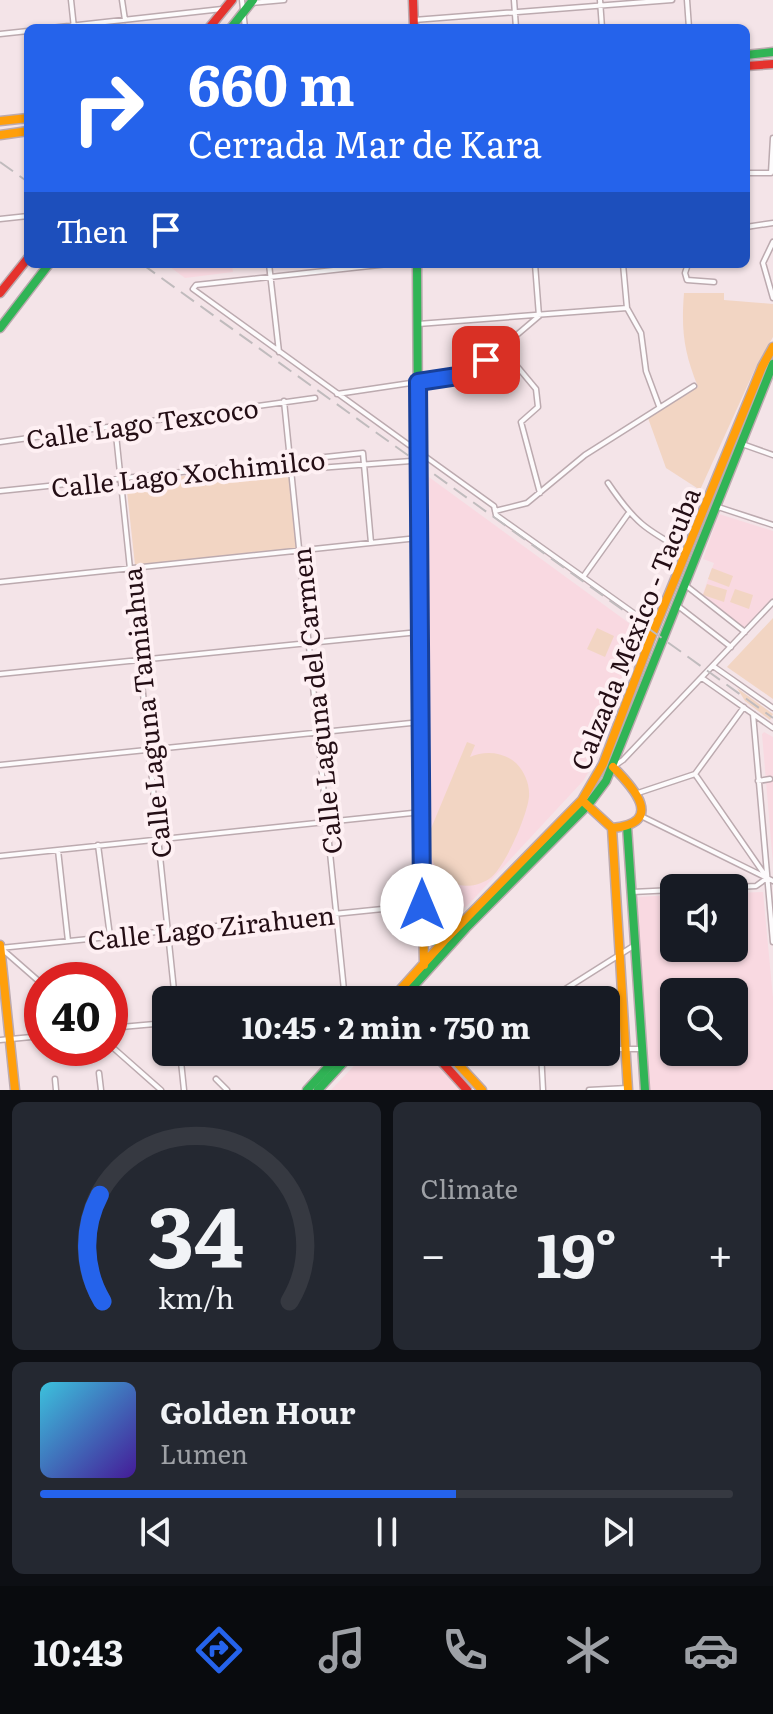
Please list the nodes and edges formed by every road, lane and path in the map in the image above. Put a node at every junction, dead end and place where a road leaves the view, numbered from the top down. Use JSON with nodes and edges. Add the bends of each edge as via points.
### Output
{"nodes":[{"id":1,"x":71,"y":0,"type":"edge"},
{"id":2,"x":122,"y":0,"type":"edge"},
{"id":3,"x":232,"y":0,"type":"edge"},
{"id":4,"x":284,"y":0,"type":"edge"},
{"id":5,"x":413,"y":0,"type":"edge"},
{"id":6,"x":514,"y":0,"type":"edge"},
{"id":7,"x":672,"y":0,"type":"edge"},
{"id":8,"x":687,"y":0,"type":"edge"},
{"id":9,"x":249,"y":1,"type":"edge"},
{"id":10,"x":600,"y":3,"type":"edge"},
{"id":11,"x":225,"y":9,"type":"junction"},
{"id":12,"x":515,"y":12,"type":"junction"},
{"id":13,"x":243,"y":13,"type":"junction"},
{"id":14,"x":125,"y":20,"type":"junction"},
{"id":15,"x":74,"y":24,"type":"edge"},
{"id":16,"x":96,"y":24,"type":"edge"},
{"id":17,"x":212,"y":24,"type":"edge"},
{"id":18,"x":234,"y":24,"type":"edge"},
{"id":19,"x":244,"y":24,"type":"edge"},
{"id":20,"x":414,"y":24,"type":"edge"},
{"id":21,"x":516,"y":24,"type":"edge"},
{"id":22,"x":602,"y":24,"type":"edge"},
{"id":23,"x":689,"y":24,"type":"edge"},
{"id":24,"x":24,"y":31,"type":"edge"},
{"id":25,"x":0,"y":34,"type":"edge"},
{"id":26,"x":773,"y":52,"type":"edge"},
{"id":27,"x":750,"y":55,"type":"edge"},
{"id":28,"x":773,"y":64,"type":"edge"},
{"id":29,"x":750,"y":66,"type":"edge"},
{"id":30,"x":24,"y":118,"type":"edge"},
{"id":31,"x":0,"y":121,"type":"edge"},
{"id":32,"x":24,"y":132,"type":"edge"},
{"id":33,"x":0,"y":135,"type":"edge"},
{"id":34,"x":773,"y":138,"type":"edge"},
{"id":35,"x":750,"y":173,"type":"edge"},
{"id":36,"x":772,"y":173,"type":"edge"},
{"id":37,"x":24,"y":216,"type":"edge"},
{"id":38,"x":0,"y":219,"type":"edge"},
{"id":39,"x":773,"y":223,"type":"edge"},
{"id":40,"x":750,"y":226,"type":"edge"},
{"id":41,"x":773,"y":242,"type":"edge"},
{"id":42,"x":24,"y":263,"type":"edge"},
{"id":43,"x":46,"y":268,"type":"edge"},
{"id":44,"x":269,"y":268,"type":"edge"},
{"id":45,"x":352,"y":268,"type":"edge"},
{"id":46,"x":417,"y":268,"type":"edge"},
{"id":47,"x":535,"y":268,"type":"edge"},
{"id":48,"x":623,"y":268,"type":"edge"},
{"id":49,"x":687,"y":268,"type":"edge"},
{"id":50,"x":270,"y":277,"type":"junction"},
{"id":51,"x":714,"y":282,"type":"dead end"},
{"id":52,"x":0,"y":293,"type":"edge"},
{"id":53,"x":773,"y":298,"type":"edge"},
{"id":54,"x":627,"y":308,"type":"junction"},
{"id":55,"x":539,"y":316,"type":"junction"},
{"id":56,"x":418,"y":324,"type":"junction"},
{"id":57,"x":0,"y":328,"type":"edge"},
{"id":58,"x":501,"y":347,"type":"junction"},
{"id":59,"x":773,"y":347,"type":"edge"},
{"id":60,"x":279,"y":352,"type":"junction"},
{"id":61,"x":773,"y":364,"type":"edge"},
{"id":62,"x":770,"y":378,"type":"edge"},
{"id":63,"x":418,"y":382,"type":"junction"},
{"id":64,"x":694,"y":386,"type":"dead end"},
{"id":65,"x":337,"y":394,"type":"junction"},
{"id":66,"x":315,"y":398,"type":"dead end"},
{"id":67,"x":284,"y":401,"type":"junction"},
{"id":68,"x":659,"y":406,"type":"junction"},
{"id":69,"x":115,"y":425,"type":"junction"},
{"id":70,"x":0,"y":442,"type":"edge"},
{"id":71,"x":740,"y":444,"type":"junction"},
{"id":72,"x":409,"y":445,"type":"dead end"},
{"id":73,"x":419,"y":452,"type":"junction"},
{"id":74,"x":773,"y":455,"type":"edge"},
{"id":75,"x":411,"y":461,"type":"dead end"},
{"id":76,"x":291,"y":462,"type":"junction"},
{"id":77,"x":366,"y":464,"type":"junction"},
{"id":78,"x":292,"y":470,"type":"junction"},
{"id":79,"x":120,"y":480,"type":"junction"},
{"id":80,"x":608,"y":483,"type":"dead end"},
{"id":81,"x":0,"y":491,"type":"edge"},
{"id":82,"x":540,"y":493,"type":"junction"},
{"id":83,"x":715,"y":506,"type":"junction"},
{"id":84,"x":495,"y":511,"type":"junction"},
{"id":85,"x":628,"y":514,"type":"junction"},
{"id":86,"x":773,"y":525,"type":"edge"},
{"id":87,"x":420,"y":538,"type":"junction"},
{"id":88,"x":371,"y":543,"type":"junction"},
{"id":89,"x":300,"y":551,"type":"junction"},
{"id":90,"x":686,"y":552,"type":"junction"},
{"id":91,"x":130,"y":570,"type":"junction"},
{"id":92,"x":583,"y":577,"type":"junction"},
{"id":93,"x":0,"y":582,"type":"edge"},
{"id":94,"x":684,"y":584,"type":"junction"},
{"id":95,"x":773,"y":602,"type":"edge"},
{"id":96,"x":676,"y":604,"type":"junction"},
{"id":97,"x":665,"y":617,"type":"junction"},
{"id":98,"x":642,"y":619,"type":"dead end"},
{"id":99,"x":420,"y":632,"type":"junction"},
{"id":100,"x":745,"y":632,"type":"junction"},
{"id":101,"x":309,"y":643,"type":"junction"},
{"id":102,"x":731,"y":647,"type":"junction"},
{"id":103,"x":646,"y":651,"type":"junction"},
{"id":104,"x":654,"y":658,"type":"junction"},
{"id":105,"x":139,"y":661,"type":"junction"},
{"id":106,"x":713,"y":666,"type":"junction"},
{"id":107,"x":0,"y":674,"type":"edge"},
{"id":108,"x":702,"y":678,"type":"junction"},
{"id":109,"x":744,"y":707,"type":"junction"},
{"id":110,"x":773,"y":708,"type":"edge"},
{"id":111,"x":753,"y":714,"type":"junction"},
{"id":112,"x":421,"y":722,"type":"junction"},
{"id":113,"x":773,"y":728,"type":"edge"},
{"id":114,"x":317,"y":733,"type":"junction"},
{"id":115,"x":149,"y":750,"type":"junction"},
{"id":116,"x":0,"y":765,"type":"edge"},
{"id":117,"x":613,"y":767,"type":"junction"},
{"id":118,"x":695,"y":774,"type":"junction"},
{"id":119,"x":770,"y":779,"type":"dead end"},
{"id":120,"x":758,"y":781,"type":"junction"},
{"id":121,"x":638,"y":793,"type":"junction"},
{"id":122,"x":585,"y":802,"type":"junction"},
{"id":123,"x":422,"y":812,"type":"junction"},
{"id":124,"x":639,"y":815,"type":"junction"},
{"id":125,"x":327,"y":821,"type":"junction"},
{"id":126,"x":627,"y":826,"type":"junction"},
{"id":127,"x":612,"y":828,"type":"junction"},
{"id":128,"x":158,"y":839,"type":"junction"},
{"id":129,"x":98,"y":845,"type":"junction"},
{"id":130,"x":58,"y":850,"type":"junction"},
{"id":131,"x":0,"y":856,"type":"edge"},
{"id":132,"x":615,"y":877,"type":"junction"},
{"id":133,"x":630,"y":877,"type":"junction"},
{"id":134,"x":770,"y":879,"type":"edge"},
{"id":135,"x":748,"y":886,"type":"edge"},
{"id":136,"x":660,"y":891,"type":"edge"},
{"id":137,"x":631,"y":892,"type":"junction"},
{"id":138,"x":422,"y":905,"type":"junction"},
{"id":139,"x":336,"y":913,"type":"junction"},
{"id":140,"x":168,"y":930,"type":"junction"},
{"id":141,"x":422,"y":935,"type":"junction"},
{"id":142,"x":110,"y":936,"type":"junction"},
{"id":143,"x":68,"y":941,"type":"junction"},
{"id":144,"x":444,"y":941,"type":"junction"},
{"id":145,"x":773,"y":942,"type":"edge"},
{"id":146,"x":635,"y":945,"type":"junction"},
{"id":147,"x":0,"y":947,"type":"edge"},
{"id":148,"x":620,"y":954,"type":"junction"},
{"id":149,"x":24,"y":968,"type":"edge"},
{"id":150,"x":426,"y":968,"type":"junction"},
{"id":151,"x":174,"y":986,"type":"edge"},
{"id":152,"x":344,"y":986,"type":"edge"},
{"id":153,"x":406,"y":986,"type":"edge"},
{"id":154,"x":570,"y":986,"type":"edge"},
{"id":155,"x":620,"y":1006,"type":"edge"},
{"id":156,"x":623,"y":1006,"type":"junction"},
{"id":157,"x":152,"y":1024,"type":"edge"},
{"id":158,"x":128,"y":1026,"type":"edge"},
{"id":159,"x":5,"y":1040,"type":"edge"},
{"id":160,"x":620,"y":1048,"type":"edge"},
{"id":161,"x":626,"y":1048,"type":"junction"},
{"id":162,"x":642,"y":1049,"type":"junction"},
{"id":163,"x":128,"y":1061,"type":"edge"},
{"id":164,"x":181,"y":1066,"type":"edge"},
{"id":165,"x":329,"y":1066,"type":"edge"},
{"id":166,"x":340,"y":1066,"type":"edge"},
{"id":167,"x":446,"y":1066,"type":"edge"},
{"id":168,"x":460,"y":1066,"type":"edge"},
{"id":169,"x":542,"y":1066,"type":"edge"},
{"id":170,"x":99,"y":1073,"type":"dead end"},
{"id":171,"x":55,"y":1079,"type":"dead end"},
{"id":172,"x":216,"y":1079,"type":"dead end"},
{"id":173,"x":475,"y":1089,"type":"edge"},
{"id":174,"x":628,"y":1089,"type":"edge"},
{"id":175,"x":15,"y":1090,"type":"edge"},
{"id":176,"x":56,"y":1090,"type":"edge"},
{"id":177,"x":101,"y":1090,"type":"edge"},
{"id":178,"x":161,"y":1090,"type":"edge"},
{"id":179,"x":184,"y":1090,"type":"edge"},
{"id":180,"x":227,"y":1090,"type":"edge"},
{"id":181,"x":307,"y":1090,"type":"edge"},
{"id":182,"x":318,"y":1090,"type":"edge"},
{"id":183,"x":543,"y":1090,"type":"edge"},
{"id":184,"x":589,"y":1090,"type":"edge"},
{"id":185,"x":645,"y":1090,"type":"edge"}],
"edges":[{"from":1,"to":15,"type":"street"},
{"from":2,"to":14,"type":"street"},
{"from":3,"to":11,"type":"main road"},
{"from":4,"to":9,"type":"street"},
{"from":5,"to":20,"type":"main road"},
{"from":6,"to":12,"type":"street"},
{"from":7,"to":10,"type":"street"},
{"from":8,"to":23,"type":"street"},
{"from":9,"to":13,"type":"main road"},
{"from":10,"to":12,"type":"street"},
{"from":10,"to":22,"type":"street"},
{"from":11,"to":14,"type":"street"},
{"from":11,"to":17,"type":"main road"},
{"from":12,"to":20,"type":"street"},
{"from":12,"to":21,"type":"street"},
{"from":13,"to":18,"type":"main road"},
{"from":13,"to":19,"type":"street"},
{"from":14,"to":16,"type":"street"},
{"from":24,"to":25,"type":"street"},
{"from":26,"to":27,"type":"main road"},
{"from":28,"to":29,"type":"main road"},
{"from":30,"to":31,"type":"main road"},
{"from":32,"to":33,"type":"main road"},
{"from":34,"to":36,"type":"street"},
{"from":35,"to":36,"type":"street"},
{"from":37,"to":38,"type":"street"},
{"from":39,"to":40,"type":"street"},
{"from":41,"to":53,"type":"street","via":[[763,267]]},
{"from":42,"to":52,"type":"main road"},
{"from":43,"to":57,"type":"main road"},
{"from":44,"to":50,"type":"street"},
{"from":45,"to":50,"type":"street"},
{"from":46,"to":56,"type":"main road"},
{"from":47,"to":55,"type":"street"},
{"from":48,"to":54,"type":"street"},
{"from":49,"to":51,"type":"street","via":[[687,280]]},
{"from":50,"to":60,"type":"street"},
{"from":50,"to":60,"type":"street","via":[[193,289]]},
{"from":54,"to":55,"type":"street"},
{"from":54,"to":68,"type":"street","via":[[641,333],[646,371]]},
{"from":55,"to":56,"type":"street"},
{"from":55,"to":58,"type":"street"},
{"from":56,"to":63,"type":"main road"},
{"from":58,"to":63,"type":"street","via":[[471,374]]},
{"from":58,"to":82,"type":"street","via":[[536,389],[538,407],[521,422]]},
{"from":59,"to":90,"type":"main road","name":"Calzada México - Tacuba"},
{"from":60,"to":65,"type":"street"},
{"from":61,"to":62,"type":"main road","name":"Calzada México - Tacuba"},
{"from":62,"to":71,"type":"main road","name":"Calzada México - Tacuba"},
{"from":63,"to":65,"type":"street"},
{"from":63,"to":73,"type":"main road"},
{"from":64,"to":68,"type":"street"},
{"from":65,"to":72,"type":"street"},
{"from":66,"to":67,"type":"street","name":"Calle Lago Texcoco"},
{"from":67,"to":69,"type":"street","name":"Calle Lago Texcoco"},
{"from":67,"to":76,"type":"street","name":"Calle Laguna del Carmen"},
{"from":68,"to":82,"type":"street","via":[[585,455]]},
{"from":69,"to":70,"type":"street","name":"Calle Lago Texcoco"},
{"from":69,"to":79,"type":"street","name":"Calle Laguna Tamiahua"},
{"from":71,"to":74,"type":"street"},
{"from":71,"to":83,"type":"main road","name":"Calzada México - Tacuba"},
{"from":73,"to":84,"type":"street"},
{"from":73,"to":87,"type":"main road"},
{"from":75,"to":77,"type":"street","name":"Calle Lago Xochimilco"},
{"from":76,"to":77,"type":"street","name":"Calle Lago Xochimilco","via":[[363,453]]},
{"from":76,"to":78,"type":"street","name":"Calle Laguna del Carmen"},
{"from":76,"to":79,"type":"street","name":"Calle Lago Xochimilco"},
{"from":77,"to":78,"type":"street","name":"Calle Lago Xochimilco"},
{"from":77,"to":88,"type":"street"},
{"from":78,"to":89,"type":"street","name":"Calle Laguna del Carmen"},
{"from":79,"to":81,"type":"street","name":"Calle Lago Xochimilco"},
{"from":79,"to":91,"type":"street","name":"Calle Laguna Tamiahua"},
{"from":80,"to":85,"type":"street"},
{"from":82,"to":84,"type":"street","via":[[527,503]]},
{"from":83,"to":86,"type":"street"},
{"from":83,"to":94,"type":"main road","name":"Calzada México - Tacuba"},
{"from":84,"to":92,"type":"street"},
{"from":85,"to":90,"type":"street"},
{"from":85,"to":92,"type":"street"},
{"from":87,"to":88,"type":"street"},
{"from":87,"to":99,"type":"main road"},
{"from":88,"to":89,"type":"street"},
{"from":89,"to":91,"type":"street"},
{"from":89,"to":101,"type":"street","name":"Calle Laguna del Carmen"},
{"from":90,"to":97,"type":"main road","name":"Calzada México - Tacuba"},
{"from":91,"to":93,"type":"street"},
{"from":91,"to":105,"type":"street","name":"Calle Laguna Tamiahua"},
{"from":92,"to":98,"type":"street"},
{"from":94,"to":96,"type":"main road","name":"Calzada México - Tacuba"},
{"from":94,"to":100,"type":"street"},
{"from":95,"to":100,"type":"street"},
{"from":96,"to":97,"type":"main road","name":"Calzada México - Tacuba"},
{"from":96,"to":102,"type":"street"},
{"from":97,"to":103,"type":"main road","name":"Calzada México - Tacuba"},
{"from":97,"to":104,"type":"main road","name":"Calzada México - Tacuba"},
{"from":99,"to":101,"type":"street"},
{"from":99,"to":112,"type":"main road"},
{"from":100,"to":102,"type":"street"},
{"from":101,"to":105,"type":"street"},
{"from":101,"to":114,"type":"street","name":"Calle Laguna del Carmen"},
{"from":102,"to":106,"type":"street"},
{"from":103,"to":104,"type":"main road","via":[[653,650]]},
{"from":103,"to":122,"type":"main road","name":"Calzada México - Tacuba"},
{"from":104,"to":117,"type":"main road","name":"Calzada México - Tacuba"},
{"from":105,"to":107,"type":"street"},
{"from":105,"to":115,"type":"street","name":"Calle Laguna Tamiahua"},
{"from":106,"to":108,"type":"street"},
{"from":106,"to":110,"type":"street"},
{"from":108,"to":109,"type":"street"},
{"from":108,"to":117,"type":"street"},
{"from":109,"to":111,"type":"street"},
{"from":109,"to":118,"type":"street"},
{"from":111,"to":113,"type":"street"},
{"from":111,"to":120,"type":"street"},
{"from":112,"to":114,"type":"street"},
{"from":112,"to":123,"type":"main road"},
{"from":114,"to":115,"type":"street"},
{"from":114,"to":125,"type":"street","name":"Calle Laguna del Carmen"},
{"from":115,"to":116,"type":"street"},
{"from":115,"to":128,"type":"street","name":"Calle Laguna Tamiahua"},
{"from":117,"to":121,"type":"main road"},
{"from":117,"to":122,"type":"main road","name":"Calzada México - Tacuba"},
{"from":118,"to":121,"type":"street"},
{"from":118,"to":134,"type":"street"},
{"from":119,"to":120,"type":"street"},
{"from":120,"to":134,"type":"street"},
{"from":121,"to":124,"type":"main road"},
{"from":122,"to":127,"type":"main road"},
{"from":122,"to":144,"type":"main road","name":"Calzada México - Tacuba"},
{"from":122,"to":150,"type":"main road","name":"Calzada México - Tacuba"},
{"from":123,"to":125,"type":"street"},
{"from":123,"to":138,"type":"main road"},
{"from":124,"to":126,"type":"main road"},
{"from":124,"to":134,"type":"street"},
{"from":125,"to":128,"type":"street"},
{"from":125,"to":139,"type":"street","name":"Calle Laguna del Carmen"},
{"from":126,"to":127,"type":"main road"},
{"from":126,"to":133,"type":"main road"},
{"from":127,"to":132,"type":"main road"},
{"from":128,"to":129,"type":"street"},
{"from":128,"to":140,"type":"street","name":"Calle Laguna Tamiahua"},
{"from":129,"to":130,"type":"street"},
{"from":129,"to":142,"type":"street"},
{"from":130,"to":131,"type":"street"},
{"from":130,"to":143,"type":"street"},
{"from":132,"to":133,"type":"main road"},
{"from":132,"to":148,"type":"main road"},
{"from":133,"to":137,"type":"main road"},
{"from":134,"to":135,"type":"street"},
{"from":134,"to":145,"type":"street"},
{"from":136,"to":137,"type":"street"},
{"from":137,"to":146,"type":"main road"},
{"from":138,"to":139,"type":"street","name":"Calle Lago Zirahuen"},
{"from":138,"to":141,"type":"main road"},
{"from":139,"to":140,"type":"street","name":"Calle Lago Zirahuen"},
{"from":139,"to":152,"type":"street","name":"Calle Laguna del Carmen"},
{"from":140,"to":142,"type":"street","name":"Calle Lago Zirahuen"},
{"from":140,"to":151,"type":"street","name":"Calle Laguna Tamiahua"},
{"from":141,"to":144,"type":"main road"},
{"from":141,"to":150,"type":"main road"},
{"from":142,"to":143,"type":"street","name":"Calle Lago Zirahuen"},
{"from":143,"to":147,"type":"street","name":"Calle Lago Zirahuen"},
{"from":144,"to":150,"type":"main road","name":"Calzada México - Tacuba"},
{"from":146,"to":148,"type":"street"},
{"from":146,"to":162,"type":"main road"},
{"from":147,"to":149,"type":"street"},
{"from":147,"to":159,"type":"main road"},
{"from":148,"to":154,"type":"street"},
{"from":148,"to":156,"type":"main road"},
{"from":150,"to":153,"type":"main road","name":"Calzada México - Tacuba"},
{"from":155,"to":156,"type":"street"},
{"from":156,"to":161,"type":"main road"},
{"from":157,"to":158,"type":"street"},
{"from":159,"to":175,"type":"main road"},
{"from":160,"to":161,"type":"street"},
{"from":161,"to":162,"type":"street"},
{"from":161,"to":174,"type":"main road"},
{"from":162,"to":185,"type":"main road"},
{"from":163,"to":178,"type":"street"},
{"from":164,"to":179,"type":"street"},
{"from":165,"to":181,"type":"main road"},
{"from":166,"to":182,"type":"main road"},
{"from":167,"to":173,"type":"main road"},
{"from":168,"to":173,"type":"main road"},
{"from":169,"to":183,"type":"street"},
{"from":170,"to":177,"type":"street"},
{"from":171,"to":176,"type":"street"},
{"from":172,"to":180,"type":"street"},
{"from":174,"to":184,"type":"street"}]}
